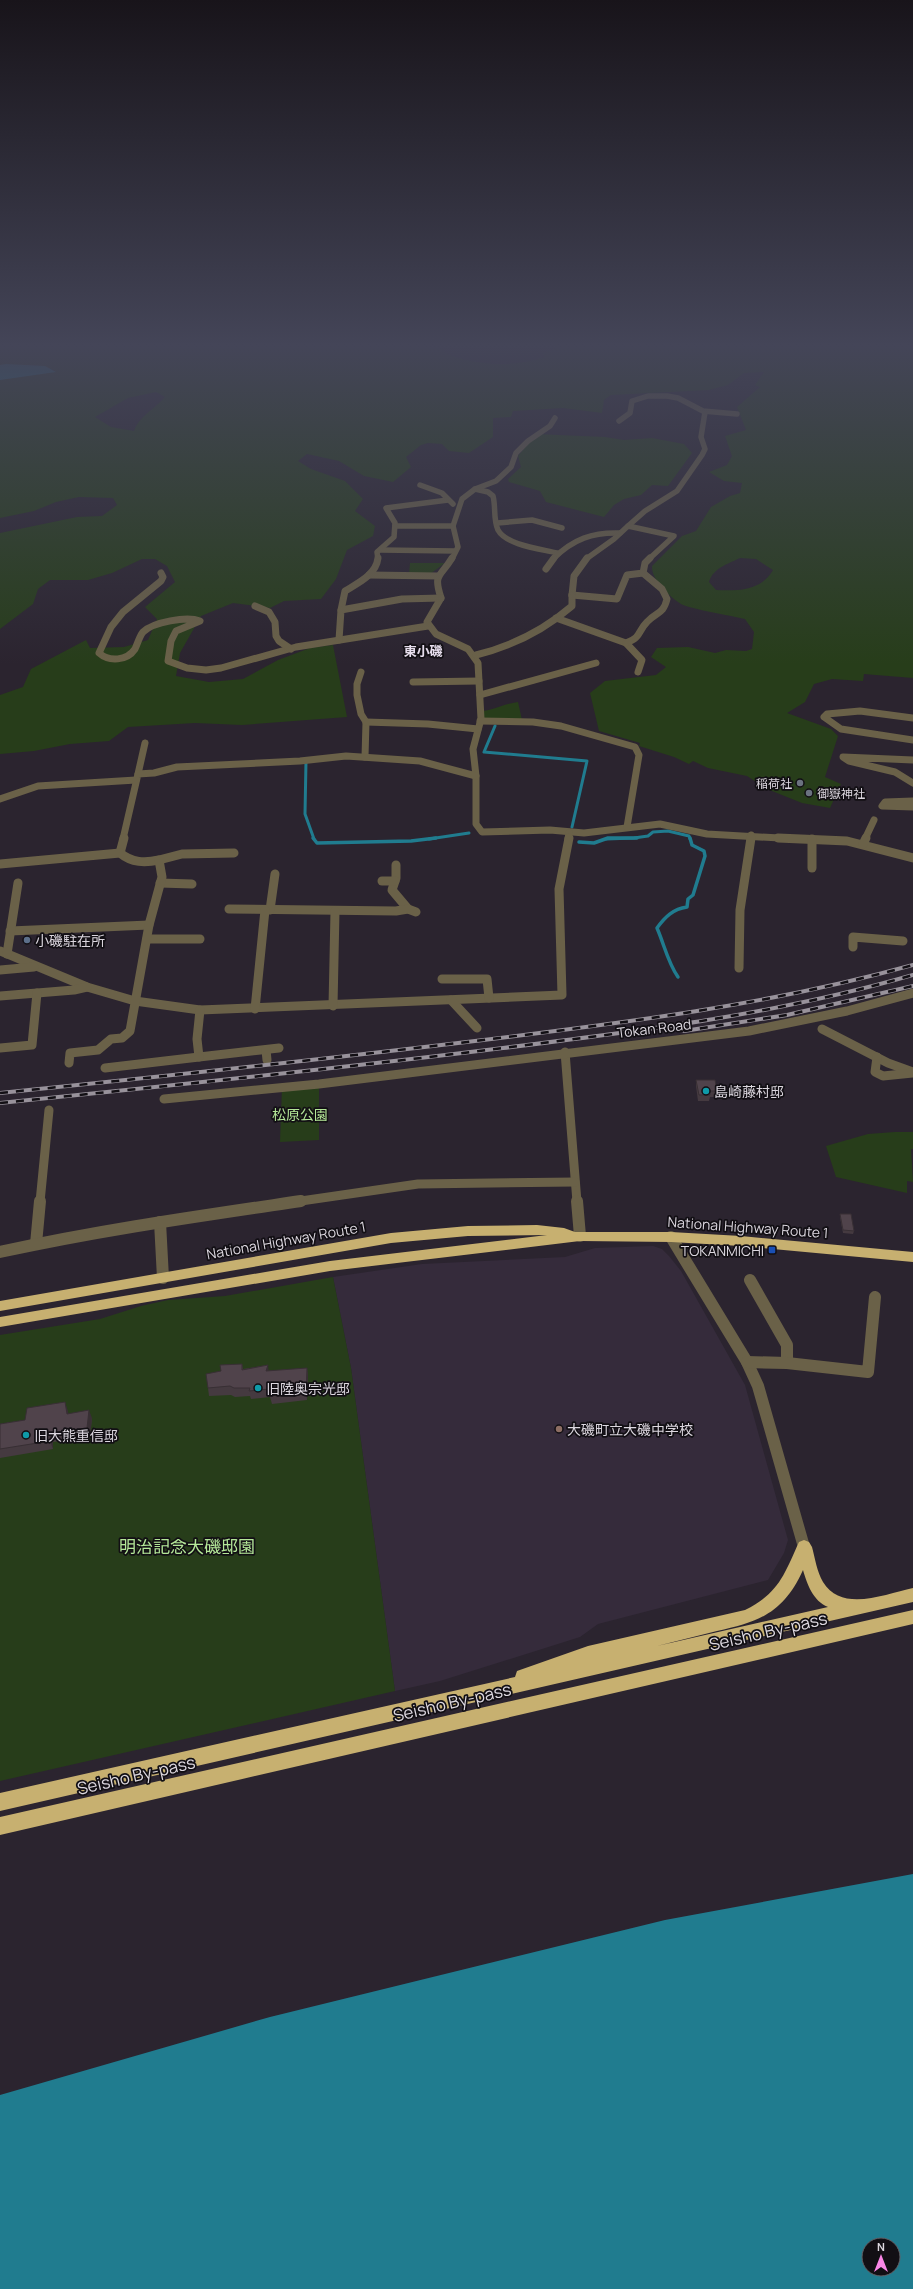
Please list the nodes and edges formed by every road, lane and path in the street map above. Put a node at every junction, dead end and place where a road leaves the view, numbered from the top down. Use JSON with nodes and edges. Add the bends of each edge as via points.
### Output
{"nodes":[{"id":1,"x":519,"y":450,"type":"edge"},
{"id":2,"x":705,"y":450,"type":"edge"},
{"id":3,"x":420,"y":485,"type":"dead end"},
{"id":4,"x":474,"y":489,"type":"junction"},
{"id":5,"x":448,"y":500,"type":"junction"},
{"id":6,"x":458,"y":510,"type":"junction"},
{"id":7,"x":497,"y":523,"type":"junction"},
{"id":8,"x":395,"y":526,"type":"junction"},
{"id":9,"x":453,"y":526,"type":"junction"},
{"id":10,"x":628,"y":526,"type":"junction"},
{"id":11,"x":562,"y":528,"type":"dead end"},
{"id":12,"x":620,"y":533,"type":"junction"},
{"id":13,"x":381,"y":550,"type":"junction"},
{"id":14,"x":455,"y":551,"type":"junction"},
{"id":15,"x":557,"y":553,"type":"junction"},
{"id":16,"x":546,"y":569,"type":"dead end"},
{"id":17,"x":162,"y":573,"type":"dead end"},
{"id":18,"x":643,"y":573,"type":"junction"},
{"id":19,"x":369,"y":575,"type":"junction"},
{"id":20,"x":438,"y":576,"type":"junction"},
{"id":21,"x":571,"y":595,"type":"junction"},
{"id":22,"x":441,"y":598,"type":"junction"},
{"id":23,"x":255,"y":606,"type":"dead end"},
{"id":24,"x":341,"y":610,"type":"junction"},
{"id":25,"x":556,"y":618,"type":"junction"},
{"id":26,"x":428,"y":626,"type":"junction"},
{"id":27,"x":339,"y":640,"type":"junction"},
{"id":28,"x":626,"y":643,"type":"junction"},
{"id":29,"x":291,"y":649,"type":"junction"},
{"id":30,"x":476,"y":655,"type":"junction"},
{"id":31,"x":596,"y":663,"type":"dead end"},
{"id":32,"x":361,"y":672,"type":"dead end"},
{"id":33,"x":638,"y":672,"type":"dead end"},
{"id":34,"x":479,"y":681,"type":"junction"},
{"id":35,"x":413,"y":682,"type":"dead end"},
{"id":36,"x":480,"y":695,"type":"junction"},
{"id":37,"x":913,"y":718,"type":"edge"},
{"id":38,"x":480,"y":721,"type":"junction"},
{"id":39,"x":366,"y":722,"type":"junction"},
{"id":40,"x":478,"y":729,"type":"junction"},
{"id":41,"x":913,"y":740,"type":"edge"},
{"id":42,"x":145,"y":743,"type":"dead end"},
{"id":43,"x":366,"y":757,"type":"junction"},
{"id":44,"x":913,"y":760,"type":"edge"},
{"id":45,"x":476,"y":776,"type":"junction"},
{"id":46,"x":137,"y":777,"type":"junction"},
{"id":47,"x":913,"y":783,"type":"edge"},
{"id":48,"x":0,"y":799,"type":"edge"},
{"id":49,"x":913,"y":801,"type":"edge"},
{"id":50,"x":913,"y":807,"type":"edge"},
{"id":51,"x":878,"y":813,"type":"junction"},
{"id":52,"x":627,"y":827,"type":"junction"},
{"id":53,"x":569,"y":833,"type":"junction"},
{"id":54,"x":751,"y":835,"type":"junction"},
{"id":55,"x":812,"y":839,"type":"junction"},
{"id":56,"x":863,"y":844,"type":"junction"},
{"id":57,"x":234,"y":852,"type":"dead end"},
{"id":58,"x":120,"y":853,"type":"junction"},
{"id":59,"x":913,"y":858,"type":"edge"},
{"id":60,"x":159,"y":860,"type":"junction"},
{"id":61,"x":0,"y":864,"type":"edge"},
{"id":62,"x":396,"y":866,"type":"dead end"},
{"id":63,"x":812,"y":868,"type":"dead end"},
{"id":64,"x":277,"y":877,"type":"dead end"},
{"id":65,"x":382,"y":881,"type":"dead end"},
{"id":66,"x":395,"y":881,"type":"junction"},
{"id":67,"x":18,"y":883,"type":"dead end"},
{"id":68,"x":160,"y":884,"type":"junction"},
{"id":69,"x":192,"y":884,"type":"dead end"},
{"id":70,"x":229,"y":909,"type":"dead end"},
{"id":71,"x":267,"y":910,"type":"junction"},
{"id":72,"x":335,"y":911,"type":"junction"},
{"id":73,"x":149,"y":925,"type":"junction"},
{"id":74,"x":10,"y":931,"type":"junction"},
{"id":75,"x":147,"y":939,"type":"junction"},
{"id":76,"x":200,"y":939,"type":"dead end"},
{"id":77,"x":903,"y":941,"type":"dead end"},
{"id":78,"x":853,"y":947,"type":"dead end"},
{"id":79,"x":3,"y":952,"type":"edge"},
{"id":80,"x":36,"y":967,"type":"junction"},
{"id":81,"x":739,"y":968,"type":"dead end"},
{"id":82,"x":0,"y":970,"type":"edge"},
{"id":83,"x":442,"y":979,"type":"dead end"},
{"id":84,"x":87,"y":987,"type":"junction"},
{"id":85,"x":37,"y":993,"type":"junction"},
{"id":86,"x":913,"y":993,"type":"edge"},
{"id":87,"x":0,"y":996,"type":"edge"},
{"id":88,"x":489,"y":998,"type":"junction"},
{"id":89,"x":451,"y":1000,"type":"junction"},
{"id":90,"x":135,"y":1001,"type":"junction"},
{"id":91,"x":333,"y":1006,"type":"junction"},
{"id":92,"x":255,"y":1009,"type":"junction"},
{"id":93,"x":200,"y":1010,"type":"junction"},
{"id":94,"x":477,"y":1028,"type":"dead end"},
{"id":95,"x":822,"y":1030,"type":"dead end"},
{"id":96,"x":0,"y":1048,"type":"edge"},
{"id":97,"x":279,"y":1048,"type":"dead end"},
{"id":98,"x":266,"y":1050,"type":"junction"},
{"id":99,"x":565,"y":1052,"type":"junction"},
{"id":100,"x":69,"y":1055,"type":"dead end"},
{"id":101,"x":877,"y":1057,"type":"junction"},
{"id":102,"x":199,"y":1058,"type":"junction"},
{"id":103,"x":267,"y":1060,"type":"dead end"},
{"id":104,"x":105,"y":1068,"type":"dead end"},
{"id":105,"x":913,"y":1072,"type":"edge"},
{"id":106,"x":164,"y":1099,"type":"dead end"},
{"id":107,"x":49,"y":1110,"type":"dead end"},
{"id":108,"x":576,"y":1182,"type":"junction"},
{"id":109,"x":160,"y":1222,"type":"junction"},
{"id":110,"x":580,"y":1236,"type":"junction"},
{"id":111,"x":671,"y":1237,"type":"junction"},
{"id":112,"x":36,"y":1244,"type":"junction"},
{"id":113,"x":0,"y":1252,"type":"edge"},
{"id":114,"x":913,"y":1257,"type":"edge"},
{"id":115,"x":163,"y":1278,"type":"junction"},
{"id":116,"x":750,"y":1280,"type":"dead end"},
{"id":117,"x":875,"y":1297,"type":"dead end"},
{"id":118,"x":0,"y":1306,"type":"edge"},
{"id":119,"x":0,"y":1322,"type":"edge"},
{"id":120,"x":747,"y":1362,"type":"junction"},
{"id":121,"x":787,"y":1363,"type":"junction"},
{"id":122,"x":804,"y":1547,"type":"junction"},
{"id":123,"x":913,"y":1595,"type":"edge"},
{"id":124,"x":859,"y":1606,"type":"junction"},
{"id":125,"x":913,"y":1617,"type":"edge"},
{"id":126,"x":913,"y":1625,"type":"edge"},
{"id":127,"x":841,"y":1633,"type":"junction"},
{"id":128,"x":461,"y":1697,"type":"junction"},
{"id":129,"x":0,"y":1802,"type":"edge"},
{"id":130,"x":0,"y":1826,"type":"edge"}],
"edges":[{"from":1,"to":4,"type":"street","via":[[511,467],[496,481]]},
{"from":2,"to":10,"type":"street","via":[[677,491],[645,511]]},
{"from":3,"to":5,"type":"street","via":[[442,493]]},
{"from":4,"to":6,"type":"street","via":[[462,499]]},
{"from":4,"to":7,"type":"street","via":[[490,494],[494,499]]},
{"from":5,"to":6,"type":"street"},
{"from":5,"to":8,"type":"street","via":[[386,508]]},
{"from":6,"to":9,"type":"street"},
{"from":7,"to":11,"type":"street","via":[[532,520]]},
{"from":7,"to":15,"type":"street","via":[[499,533],[511,540]]},
{"from":8,"to":9,"type":"street"},
{"from":8,"to":13,"type":"street","via":[[394,538]]},
{"from":9,"to":14,"type":"street","via":[[458,543]]},
{"from":10,"to":12,"type":"street"},
{"from":10,"to":18,"type":"street","via":[[674,536],[645,563]]},
{"from":12,"to":15,"type":"street","via":[[597,533]]},
{"from":12,"to":21,"type":"street","via":[[580,564],[572,583]]},
{"from":13,"to":14,"type":"street"},
{"from":13,"to":19,"type":"street","via":[[377,552],[377,565]]},
{"from":14,"to":20,"type":"street"},
{"from":15,"to":16,"type":"street"},
{"from":17,"to":29,"type":"street","via":[[161,581],[123,612],[110,627],[99,653],[102,657],[109,659],[127,655],[134,649],[139,635],[164,622],[195,619],[200,621],[199,623],[176,631],[170,641],[168,661],[175,665],[206,670],[221,668]]},
{"from":18,"to":21,"type":"street","via":[[627,576],[615,599]]},
{"from":18,"to":28,"type":"street","via":[[662,589],[667,599],[664,610],[647,622],[637,638]]},
{"from":19,"to":20,"type":"street"},
{"from":19,"to":24,"type":"street","via":[[345,591]]},
{"from":20,"to":22,"type":"street","via":[[436,583]]},
{"from":21,"to":25,"type":"street","via":[[572,606]]},
{"from":22,"to":24,"type":"street","via":[[402,599]]},
{"from":22,"to":26,"type":"street","via":[[427,622]]},
{"from":23,"to":29,"type":"street","via":[[269,612],[275,622],[276,636]]},
{"from":24,"to":27,"type":"street"},
{"from":25,"to":28,"type":"street"},
{"from":25,"to":30,"type":"street","via":[[528,638],[493,652]]},
{"from":26,"to":27,"type":"street"},
{"from":26,"to":30,"type":"street","via":[[439,635],[469,648]]},
{"from":27,"to":29,"type":"street"},
{"from":28,"to":33,"type":"street","via":[[642,660]]},
{"from":30,"to":34,"type":"street"},
{"from":31,"to":36,"type":"street"},
{"from":32,"to":39,"type":"street","via":[[357,684],[358,699],[361,714]]},
{"from":34,"to":35,"type":"street"},
{"from":34,"to":36,"type":"street"},
{"from":36,"to":38,"type":"street"},
{"from":37,"to":41,"type":"street","via":[[855,711],[827,714],[824,717],[841,729]]},
{"from":38,"to":40,"type":"street"},
{"from":38,"to":52,"type":"street","via":[[533,722],[561,726],[635,747],[639,755]]},
{"from":39,"to":40,"type":"street"},
{"from":39,"to":43,"type":"street"},
{"from":40,"to":45,"type":"street","via":[[473,749]]},
{"from":42,"to":46,"type":"street"},
{"from":43,"to":45,"type":"street","via":[[432,763],[447,770]]},
{"from":43,"to":46,"type":"street","via":[[330,756],[300,761],[182,767]]},
{"from":44,"to":47,"type":"street","via":[[843,757],[849,761],[895,772]]},
{"from":45,"to":53,"type":"street","via":[[478,833],[550,830]]},
{"from":46,"to":48,"type":"street","via":[[38,786]]},
{"from":46,"to":58,"type":"street"},
{"from":49,"to":51,"type":"street","via":[[885,802]]},
{"from":50,"to":51,"type":"street"},
{"from":51,"to":56,"type":"street"},
{"from":52,"to":53,"type":"street"},
{"from":52,"to":54,"type":"street","via":[[660,824],[707,834]]},
{"from":53,"to":88,"type":"street","via":[[558,889],[564,998]]},
{"from":54,"to":55,"type":"street"},
{"from":54,"to":81,"type":"street","via":[[740,910]]},
{"from":55,"to":56,"type":"street"},
{"from":55,"to":63,"type":"street"},
{"from":56,"to":59,"type":"street"},
{"from":57,"to":60,"type":"street","via":[[182,854]]},
{"from":58,"to":60,"type":"street","via":[[131,860]]},
{"from":58,"to":61,"type":"street"},
{"from":60,"to":68,"type":"street","via":[[162,877]]},
{"from":62,"to":66,"type":"street"},
{"from":64,"to":71,"type":"street"},
{"from":65,"to":66,"type":"street"},
{"from":66,"to":72,"type":"street","via":[[392,890],[412,911]]},
{"from":67,"to":74,"type":"street"},
{"from":68,"to":69,"type":"street"},
{"from":68,"to":73,"type":"street"},
{"from":70,"to":71,"type":"street"},
{"from":71,"to":72,"type":"street"},
{"from":71,"to":92,"type":"street"},
{"from":72,"to":91,"type":"street"},
{"from":73,"to":74,"type":"street"},
{"from":73,"to":75,"type":"street"},
{"from":74,"to":79,"type":"street"},
{"from":75,"to":76,"type":"street"},
{"from":75,"to":90,"type":"street"},
{"from":77,"to":78,"type":"street","via":[[853,937]]},
{"from":79,"to":80,"type":"street"},
{"from":80,"to":82,"type":"street"},
{"from":80,"to":84,"type":"street"},
{"from":83,"to":88,"type":"street","via":[[487,979]]},
{"from":84,"to":85,"type":"street"},
{"from":84,"to":90,"type":"street"},
{"from":85,"to":87,"type":"street"},
{"from":85,"to":96,"type":"street","via":[[32,1045]]},
{"from":86,"to":99,"type":"street","name":"Tokan Road","via":[[847,1011],[750,1031]]},
{"from":88,"to":89,"type":"street"},
{"from":89,"to":91,"type":"street"},
{"from":89,"to":94,"type":"street"},
{"from":90,"to":93,"type":"street"},
{"from":90,"to":100,"type":"street","via":[[130,1032],[122,1038],[111,1039],[98,1050]]},
{"from":91,"to":92,"type":"street"},
{"from":92,"to":93,"type":"street"},
{"from":93,"to":102,"type":"street","via":[[197,1039]]},
{"from":95,"to":101,"type":"street"},
{"from":97,"to":98,"type":"street"},
{"from":98,"to":102,"type":"street"},
{"from":98,"to":103,"type":"street"},
{"from":99,"to":106,"type":"street","name":"Tokan Road","via":[[319,1084]]},
{"from":99,"to":108,"type":"street"},
{"from":101,"to":105,"type":"street"},
{"from":101,"to":105,"type":"street","via":[[874,1069],[883,1076]]},
{"from":102,"to":104,"type":"street"},
{"from":107,"to":112,"type":"street"},
{"from":108,"to":109,"type":"street","via":[[418,1184]]},
{"from":108,"to":110,"type":"street"},
{"from":109,"to":112,"type":"street"},
{"from":109,"to":115,"type":"street"},
{"from":110,"to":111,"type":"highway","name":"National Highway Route 1"},
{"from":110,"to":115,"type":"highway","name":"National Highway Route 1","via":[[525,1230],[435,1233]]},
{"from":110,"to":119,"type":"highway","name":"National Highway Route 1","via":[[330,1266]]},
{"from":111,"to":114,"type":"highway","name":"National Highway Route 1"},
{"from":111,"to":120,"type":"street"},
{"from":112,"to":113,"type":"street"},
{"from":115,"to":118,"type":"highway","name":"National Highway Route 1"},
{"from":116,"to":121,"type":"street","via":[[787,1345]]},
{"from":117,"to":121,"type":"street","via":[[868,1372]]},
{"from":120,"to":121,"type":"street"},
{"from":120,"to":122,"type":"street","via":[[758,1386]]},
{"from":122,"to":124,"type":"highway","via":[[822,1595],[836,1604]]},
{"from":122,"to":128,"type":"highway","via":[[793,1576],[781,1596],[767,1608],[748,1617],[588,1654]]},
{"from":123,"to":124,"type":"highway","name":"Seisho By-pass"},
{"from":124,"to":128,"type":"highway","name":"Seisho By-pass"},
{"from":125,"to":127,"type":"highway","name":"Seisho By-pass"},
{"from":126,"to":127,"type":"highway"},
{"from":127,"to":130,"type":"highway","name":"Seisho By-pass"},
{"from":128,"to":129,"type":"highway","name":"Seisho By-pass"}]}
